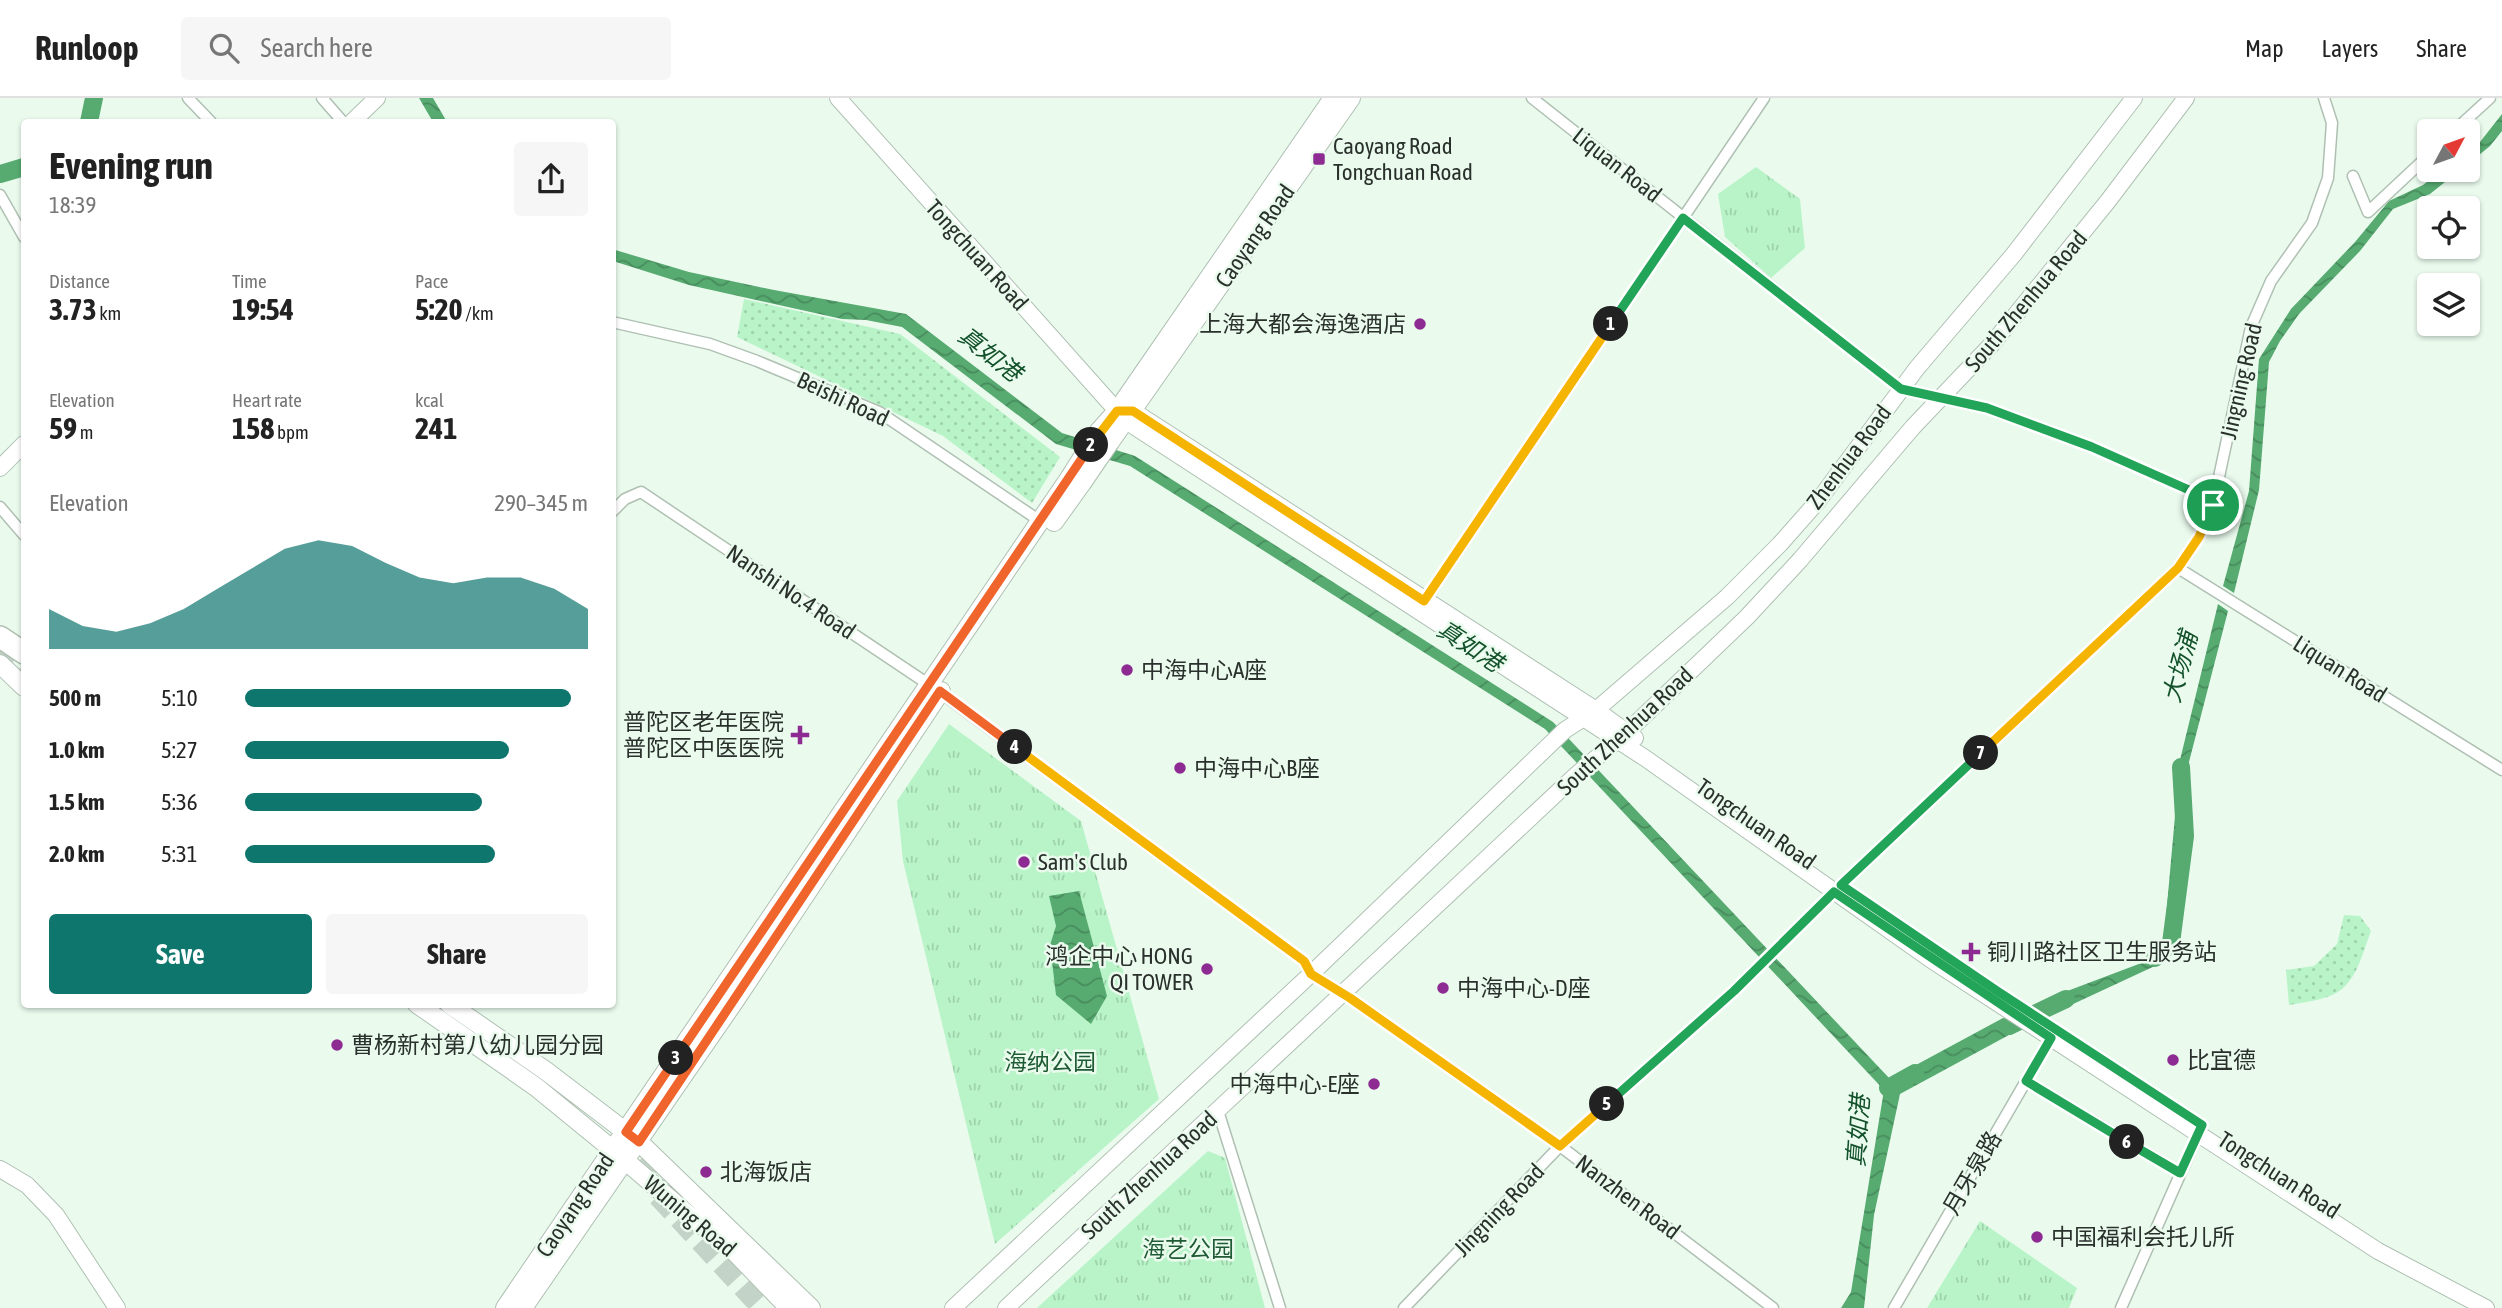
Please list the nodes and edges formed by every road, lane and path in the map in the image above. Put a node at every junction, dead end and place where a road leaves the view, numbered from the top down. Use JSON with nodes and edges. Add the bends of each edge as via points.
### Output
{"nodes":[{"id":1,"x":188,"y":98,"type":"edge"},
{"id":2,"x":206,"y":98,"type":"edge"},
{"id":3,"x":322,"y":98,"type":"edge"},
{"id":4,"x":377,"y":98,"type":"edge"},
{"id":5,"x":838,"y":98,"type":"edge"},
{"id":6,"x":1333,"y":98,"type":"edge"},
{"id":7,"x":1351,"y":98,"type":"edge"},
{"id":8,"x":1532,"y":98,"type":"edge"},
{"id":9,"x":1764,"y":98,"type":"edge"},
{"id":10,"x":2134,"y":98,"type":"edge"},
{"id":11,"x":2186,"y":98,"type":"edge"},
{"id":12,"x":2324,"y":98,"type":"edge"},
{"id":13,"x":2490,"y":98,"type":"edge"},
{"id":14,"x":196,"y":107,"type":"junction"},
{"id":15,"x":208,"y":119,"type":"edge"},
{"id":16,"x":340,"y":119,"type":"edge"},
{"id":17,"x":355,"y":119,"type":"edge"},
{"id":18,"x":2467,"y":119,"type":"edge"},
{"id":19,"x":2417,"y":166,"type":"edge"},
{"id":20,"x":2353,"y":176,"type":"dead end"},
{"id":21,"x":0,"y":195,"type":"edge"},
{"id":22,"x":1683,"y":218,"type":"junction"},
{"id":23,"x":21,"y":232,"type":"edge"},
{"id":24,"x":616,"y":323,"type":"edge"},
{"id":25,"x":1901,"y":389,"type":"junction"},
{"id":26,"x":1943,"y":397,"type":"junction"},
{"id":27,"x":1125,"y":415,"type":"junction"},
{"id":28,"x":21,"y":447,"type":"edge"},
{"id":29,"x":0,"y":468,"type":"edge"},
{"id":30,"x":2213,"y":505,"type":"junction"},
{"id":31,"x":0,"y":507,"type":"edge"},
{"id":32,"x":616,"y":508,"type":"edge"},
{"id":33,"x":1046,"y":524,"type":"junction"},
{"id":34,"x":21,"y":532,"type":"edge"},
{"id":35,"x":2178,"y":568,"type":"junction"},
{"id":36,"x":1422,"y":606,"type":"junction"},
{"id":37,"x":0,"y":637,"type":"edge"},
{"id":38,"x":21,"y":651,"type":"edge"},
{"id":39,"x":21,"y":658,"type":"edge"},
{"id":40,"x":0,"y":664,"type":"edge"},
{"id":41,"x":21,"y":684,"type":"edge"},
{"id":42,"x":935,"y":688,"type":"junction"},
{"id":43,"x":1589,"y":715,"type":"junction"},
{"id":44,"x":1622,"y":736,"type":"junction"},
{"id":45,"x":2502,"y":770,"type":"edge"},
{"id":46,"x":1837,"y":889,"type":"junction"},
{"id":47,"x":1311,"y":974,"type":"junction"},
{"id":48,"x":1343,"y":994,"type":"junction"},
{"id":49,"x":423,"y":1008,"type":"edge"},
{"id":50,"x":455,"y":1008,"type":"edge"},
{"id":51,"x":2039,"y":1024,"type":"junction"},
{"id":52,"x":2051,"y":1038,"type":"junction"},
{"id":53,"x":2026,"y":1081,"type":"junction"},
{"id":54,"x":1218,"y":1111,"type":"junction"},
{"id":55,"x":2200,"y":1129,"type":"junction"},
{"id":56,"x":633,"y":1137,"type":"junction"},
{"id":57,"x":1560,"y":1146,"type":"junction"},
{"id":58,"x":619,"y":1156,"type":"junction"},
{"id":59,"x":0,"y":1168,"type":"edge"},
{"id":60,"x":2180,"y":1173,"type":"junction"},
{"id":61,"x":117,"y":1308,"type":"edge"},
{"id":62,"x":505,"y":1308,"type":"edge"},
{"id":63,"x":523,"y":1308,"type":"edge"},
{"id":64,"x":789,"y":1308,"type":"edge"},
{"id":65,"x":811,"y":1308,"type":"edge"},
{"id":66,"x":953,"y":1308,"type":"edge"},
{"id":67,"x":1006,"y":1308,"type":"edge"},
{"id":68,"x":1280,"y":1308,"type":"edge"},
{"id":69,"x":1404,"y":1308,"type":"edge"},
{"id":70,"x":1773,"y":1308,"type":"edge"},
{"id":71,"x":1894,"y":1308,"type":"edge"},
{"id":72,"x":2122,"y":1308,"type":"edge"},
{"id":73,"x":2486,"y":1308,"type":"edge"},
{"id":74,"x":2502,"y":1308,"type":"edge"}],
"edges":[{"from":1,"to":14,"type":"street"},
{"from":2,"to":14,"type":"street"},
{"from":3,"to":16,"type":"street"},
{"from":4,"to":17,"type":"main road"},
{"from":5,"to":27,"type":"main road","name":"Tongchuan Road"},
{"from":6,"to":27,"type":"main road","name":"Caoyang Road"},
{"from":7,"to":27,"type":"main road","name":"Caoyang Road"},
{"from":8,"to":22,"type":"street","name":"Liquan Road"},
{"from":9,"to":22,"type":"street"},
{"from":10,"to":25,"type":"main road","name":"Zhenhua Road","via":[[2014,254]]},
{"from":11,"to":26,"type":"main road","name":"South Zhenhua Road","via":[[2046,279]]},
{"from":12,"to":30,"type":"street","name":"Jingning Road","via":[[2332,122],[2328,178],[2312,223],[2271,281],[2251,327]]},
{"from":13,"to":18,"type":"street"},
{"from":14,"to":15,"type":"street"},
{"from":19,"to":20,"type":"street","via":[[2368,212]]},
{"from":21,"to":23,"type":"street"},
{"from":22,"to":25,"type":"street","name":"Liquan Road"},
{"from":22,"to":36,"type":"street"},
{"from":24,"to":33,"type":"street","name":"Beishi Road","via":[[710,344],[879,412]]},
{"from":25,"to":26,"type":"street","name":"Liquan Road"},
{"from":25,"to":43,"type":"main road","name":"Zhenhua Road","via":[[1780,544],[1727,597]]},
{"from":26,"to":30,"type":"street","name":"Liquan Road","via":[[1987,408],[2092,447]]},
{"from":26,"to":44,"type":"main road","name":"South Zhenhua Road","via":[[1747,617]]},
{"from":27,"to":33,"type":"main road","name":"Caoyang Road","bridge":true},
{"from":27,"to":36,"type":"main road","name":"Tongchuan Road"},
{"from":28,"to":29,"type":"main road"},
{"from":30,"to":35,"type":"street","name":"Jingning Road"},
{"from":31,"to":34,"type":"street"},
{"from":32,"to":42,"type":"street","name":"Nanshi No.4 Road","via":[[641,492]]},
{"from":33,"to":42,"type":"main road","name":"Caoyang Road"},
{"from":35,"to":45,"type":"street","name":"Liquan Road"},
{"from":35,"to":46,"type":"street","name":"Jingning Road"},
{"from":36,"to":43,"type":"main road","name":"Tongchuan Road"},
{"from":37,"to":38,"type":"highway"},
{"from":37,"to":39,"type":"main road"},
{"from":40,"to":41,"type":"main road"},
{"from":42,"to":47,"type":"street","name":"Nanzhen Road","via":[[1304,961]]},
{"from":42,"to":56,"type":"main road","name":"Caoyang Road","via":[[856,791]]},
{"from":43,"to":44,"type":"main road","name":"Tongchuan Road"},
{"from":43,"to":47,"type":"main road","name":"South Zhenhua Road","via":[[1566,730]]},
{"from":44,"to":46,"type":"main road","name":"Tongchuan Road"},
{"from":44,"to":48,"type":"main road","name":"South Zhenhua Road"},
{"from":46,"to":51,"type":"main road","name":"Tongchuan Road"},
{"from":46,"to":57,"type":"street","name":"Jingning Road","via":[[1734,991]]},
{"from":47,"to":48,"type":"street","name":"Nanzhen Road"},
{"from":47,"to":66,"type":"main road","name":"South Zhenhua Road"},
{"from":48,"to":54,"type":"main road","name":"South Zhenhua Road"},
{"from":48,"to":57,"type":"street","name":"Nanzhen Road"},
{"from":49,"to":58,"type":"main road","name":"Wuning Road","via":[[536,1087]]},
{"from":50,"to":56,"type":"main road","name":"Wuning Road"},
{"from":51,"to":52,"type":"main road","name":"Tongchuan Road"},
{"from":51,"to":55,"type":"main road","name":"Tongchuan Road"},
{"from":52,"to":53,"type":"street","name":"月牙泉路"},
{"from":52,"to":55,"type":"main road","name":"Tongchuan Road"},
{"from":53,"to":60,"type":"street"},
{"from":53,"to":71,"type":"street","name":"月牙泉路"},
{"from":54,"to":67,"type":"main road","name":"South Zhenhua Road"},
{"from":54,"to":68,"type":"street"},
{"from":55,"to":60,"type":"street"},
{"from":55,"to":73,"type":"main road","name":"Tongchuan Road","via":[[2378,1251]]},
{"from":55,"to":74,"type":"main road","name":"Tongchuan Road","via":[[2383,1244]]},
{"from":56,"to":58,"type":"main road","name":"Caoyang Road"},
{"from":56,"to":65,"type":"main road","name":"Wuning Road"},
{"from":57,"to":69,"type":"street","name":"Jingning Road"},
{"from":57,"to":70,"type":"street","name":"Nanzhen Road"},
{"from":58,"to":62,"type":"main road","name":"Caoyang Road"},
{"from":58,"to":63,"type":"main road","name":"Caoyang Road"},
{"from":58,"to":64,"type":"main road","name":"Wuning Road","via":[[727,1244]]},
{"from":59,"to":61,"type":"main road","via":[[26,1185],[56,1215]]},
{"from":60,"to":72,"type":"street"}]}
